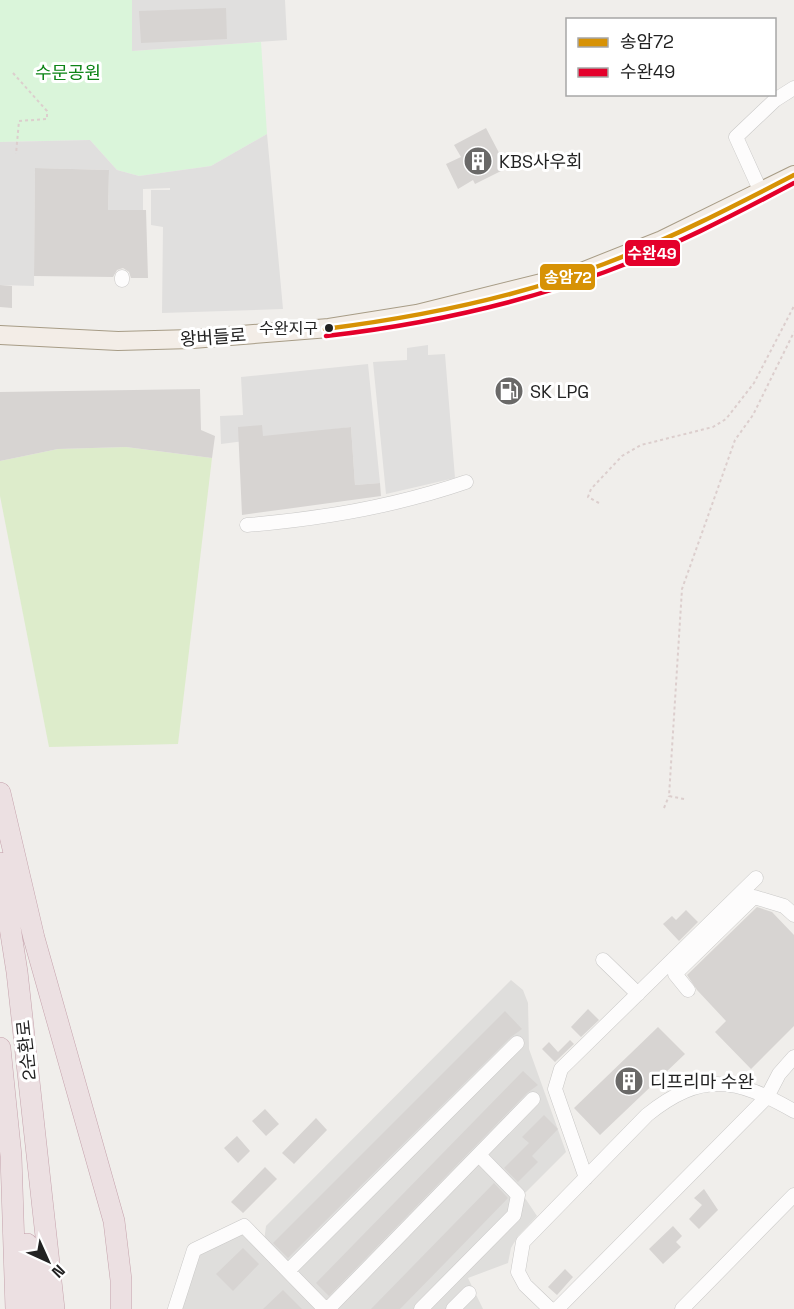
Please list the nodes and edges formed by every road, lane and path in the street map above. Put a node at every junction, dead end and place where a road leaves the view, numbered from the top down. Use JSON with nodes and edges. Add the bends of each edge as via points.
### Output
{"nodes":[{"id":1,"x":14,"y":73,"type":"dead end"},
{"id":2,"x":794,"y":88,"type":"edge"},
{"id":3,"x":16,"y":154,"type":"dead end"},
{"id":4,"x":794,"y":175,"type":"edge"},
{"id":5,"x":761,"y":192,"type":"junction"},
{"id":6,"x":794,"y":306,"type":"edge"},
{"id":7,"x":794,"y":332,"type":"edge"},
{"id":8,"x":0,"y":335,"type":"edge"},
{"id":9,"x":466,"y":482,"type":"dead end"},
{"id":10,"x":599,"y":503,"type":"dead end"},
{"id":11,"x":248,"y":525,"type":"dead end"},
{"id":12,"x":0,"y":793,"type":"edge"},
{"id":13,"x":669,"y":796,"type":"junction"},
{"id":14,"x":684,"y":799,"type":"dead end"},
{"id":15,"x":663,"y":808,"type":"dead end"},
{"id":16,"x":0,"y":863,"type":"edge"},
{"id":17,"x":756,"y":878,"type":"dead end"},
{"id":18,"x":794,"y":915,"type":"edge"},
{"id":19,"x":603,"y":960,"type":"dead end"},
{"id":20,"x":688,"y":990,"type":"dead end"},
{"id":21,"x":638,"y":994,"type":"junction"},
{"id":22,"x":518,"y":1043,"type":"dead end"},
{"id":23,"x":0,"y":1048,"type":"edge"},
{"id":24,"x":794,"y":1057,"type":"edge"},
{"id":25,"x":767,"y":1097,"type":"junction"},
{"id":26,"x":533,"y":1100,"type":"dead end"},
{"id":27,"x":794,"y":1111,"type":"edge"},
{"id":28,"x":11,"y":1155,"type":"junction"},
{"id":29,"x":479,"y":1155,"type":"junction"},
{"id":30,"x":586,"y":1178,"type":"junction"},
{"id":31,"x":794,"y":1196,"type":"edge"},
{"id":32,"x":288,"y":1270,"type":"junction"},
{"id":33,"x":470,"y":1293,"type":"dead end"},
{"id":34,"x":16,"y":1309,"type":"edge"},
{"id":35,"x":36,"y":1309,"type":"edge"},
{"id":36,"x":56,"y":1309,"type":"edge"},
{"id":37,"x":122,"y":1309,"type":"edge"},
{"id":38,"x":175,"y":1309,"type":"edge"},
{"id":39,"x":326,"y":1309,"type":"edge"},
{"id":40,"x":421,"y":1309,"type":"edge"},
{"id":41,"x":453,"y":1309,"type":"edge"},
{"id":42,"x":550,"y":1309,"type":"edge"},
{"id":43,"x":557,"y":1309,"type":"edge"},
{"id":44,"x":682,"y":1309,"type":"edge"}],
"edges":[{"from":1,"to":3,"type":"path","via":[[46,111],[47,119],[19,121]]},
{"from":2,"to":5,"type":"street","via":[[736,137]]},
{"from":4,"to":5,"type":"main road","name":"왕버들로"},
{"from":5,"to":8,"type":"main road","name":"왕버들로","via":[[662,240],[574,275],[417,314],[329,328],[192,339],[118,341]]},
{"from":6,"to":10,"type":"path","via":[[754,383],[726,419],[713,427],[641,445],[622,456],[591,489],[588,496]]},
{"from":7,"to":13,"type":"path","via":[[753,415],[735,440],[682,589]]},
{"from":9,"to":11,"type":"street","via":[[438,492],[336,514]]},
{"from":12,"to":37,"type":"highway","via":[[34,938],[114,1221]]},
{"from":13,"to":14,"type":"path"},
{"from":13,"to":15,"type":"path"},
{"from":16,"to":36,"type":"highway","name":"2순환로","via":[[17,972]]},
{"from":17,"to":21,"type":"street"},
{"from":18,"to":20,"type":"street","via":[[784,906],[754,897],[675,974]]},
{"from":19,"to":21,"type":"street"},
{"from":21,"to":30,"type":"street","via":[[561,1069],[556,1080],[555,1089]]},
{"from":22,"to":32,"type":"street"},
{"from":23,"to":28,"type":"highway","name":"2순환로"},
{"from":24,"to":25,"type":"street"},
{"from":25,"to":27,"type":"street"},
{"from":25,"to":30,"type":"street","via":[[741,1085],[722,1082],[684,1089],[647,1115]]},
{"from":25,"to":43,"type":"street"},
{"from":26,"to":29,"type":"street"},
{"from":28,"to":34,"type":"highway"},
{"from":28,"to":35,"type":"highway","via":[[21,1185]]},
{"from":29,"to":39,"type":"street"},
{"from":29,"to":40,"type":"street","via":[[518,1195],[514,1215]]},
{"from":30,"to":42,"type":"street","via":[[523,1242],[519,1254],[518,1272],[525,1285]]},
{"from":31,"to":44,"type":"street"},
{"from":32,"to":38,"type":"street","via":[[244,1226],[194,1250]]},
{"from":32,"to":39,"type":"street"},
{"from":33,"to":41,"type":"street"}]}
